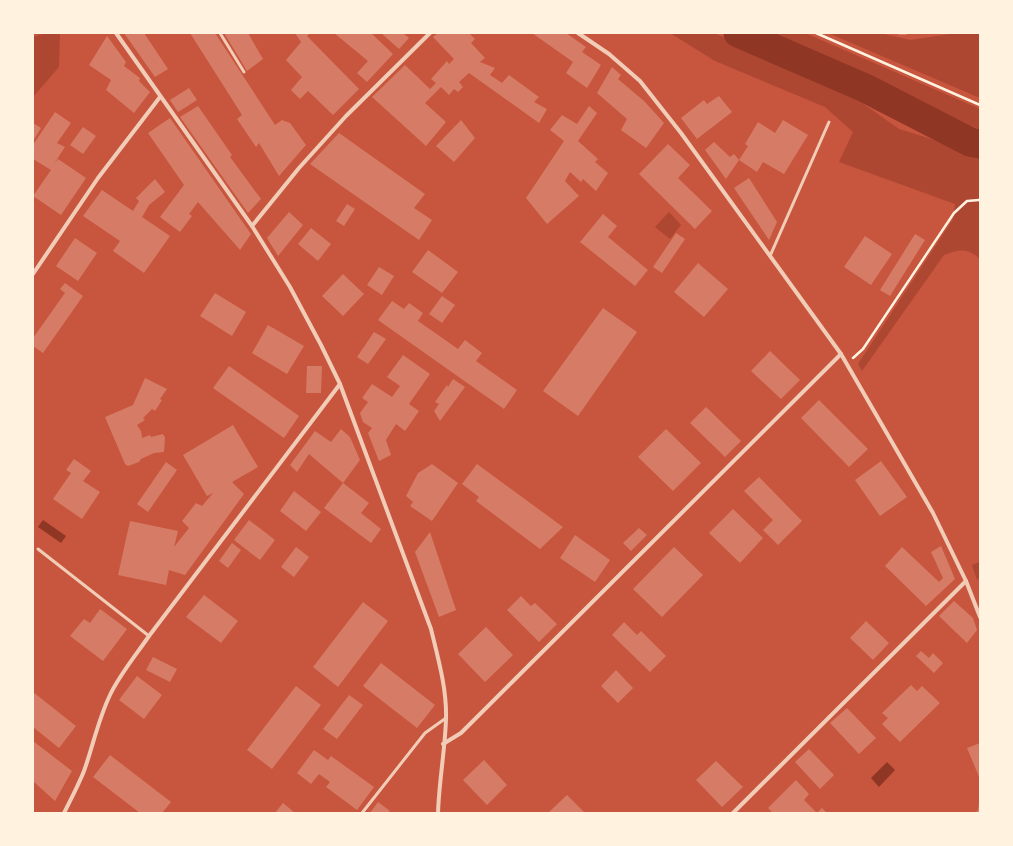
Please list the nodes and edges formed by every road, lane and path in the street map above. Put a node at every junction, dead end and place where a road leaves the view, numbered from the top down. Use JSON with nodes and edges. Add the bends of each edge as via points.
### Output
{"nodes":[{"id":1,"x":116,"y":33,"type":"edge"},
{"id":2,"x":220,"y":33,"type":"edge"},
{"id":3,"x":430,"y":33,"type":"edge"},
{"id":4,"x":578,"y":33,"type":"edge"},
{"id":5,"x":816,"y":33,"type":"edge"},
{"id":6,"x":899,"y":33,"type":"edge"},
{"id":7,"x":906,"y":33,"type":"edge"},
{"id":8,"x":244,"y":72,"type":"dead end"},
{"id":9,"x":160,"y":97,"type":"junction"},
{"id":10,"x":980,"y":105,"type":"edge"},
{"id":11,"x":829,"y":122,"type":"dead end"},
{"id":12,"x":979,"y":200,"type":"dead end"},
{"id":13,"x":252,"y":226,"type":"junction"},
{"id":14,"x":770,"y":257,"type":"junction"},
{"id":15,"x":33,"y":274,"type":"edge"},
{"id":16,"x":841,"y":354,"type":"junction"},
{"id":17,"x":847,"y":364,"type":"junction"},
{"id":18,"x":340,"y":384,"type":"junction"},
{"id":19,"x":38,"y":549,"type":"dead end"},
{"id":20,"x":966,"y":581,"type":"junction"},
{"id":21,"x":980,"y":617,"type":"edge"},
{"id":22,"x":149,"y":636,"type":"junction"},
{"id":23,"x":446,"y":718,"type":"junction"},
{"id":24,"x":443,"y":744,"type":"junction"},
{"id":25,"x":64,"y":813,"type":"edge"},
{"id":26,"x":362,"y":813,"type":"edge"},
{"id":27,"x":438,"y":813,"type":"edge"},
{"id":28,"x":733,"y":813,"type":"edge"}],
"edges":[{"from":1,"to":9,"type":"street"},
{"from":2,"to":8,"type":"lane"},
{"from":3,"to":13,"type":"street","via":[[346,116]]},
{"from":4,"to":14,"type":"street","via":[[609,54],[640,81],[681,133]]},
{"from":5,"to":10,"type":"path"},
{"from":6,"to":7,"type":"path"},
{"from":9,"to":13,"type":"street"},
{"from":9,"to":15,"type":"street","via":[[98,178]]},
{"from":11,"to":14,"type":"lane"},
{"from":12,"to":17,"type":"path","via":[[968,201],[954,213],[863,349]]},
{"from":13,"to":18,"type":"street","via":[[290,287]]},
{"from":14,"to":16,"type":"street"},
{"from":16,"to":17,"type":"street"},
{"from":16,"to":24,"type":"street","via":[[461,733]]},
{"from":17,"to":20,"type":"street","via":[[933,513]]},
{"from":18,"to":22,"type":"street"},
{"from":18,"to":23,"type":"street","via":[[431,629],[444,688]]},
{"from":19,"to":22,"type":"lane"},
{"from":20,"to":21,"type":"street"},
{"from":20,"to":28,"type":"street"},
{"from":22,"to":25,"type":"street","via":[[110,694],[84,770]]},
{"from":23,"to":24,"type":"street"},
{"from":23,"to":26,"type":"lane","via":[[425,733]]},
{"from":24,"to":27,"type":"street"}]}
